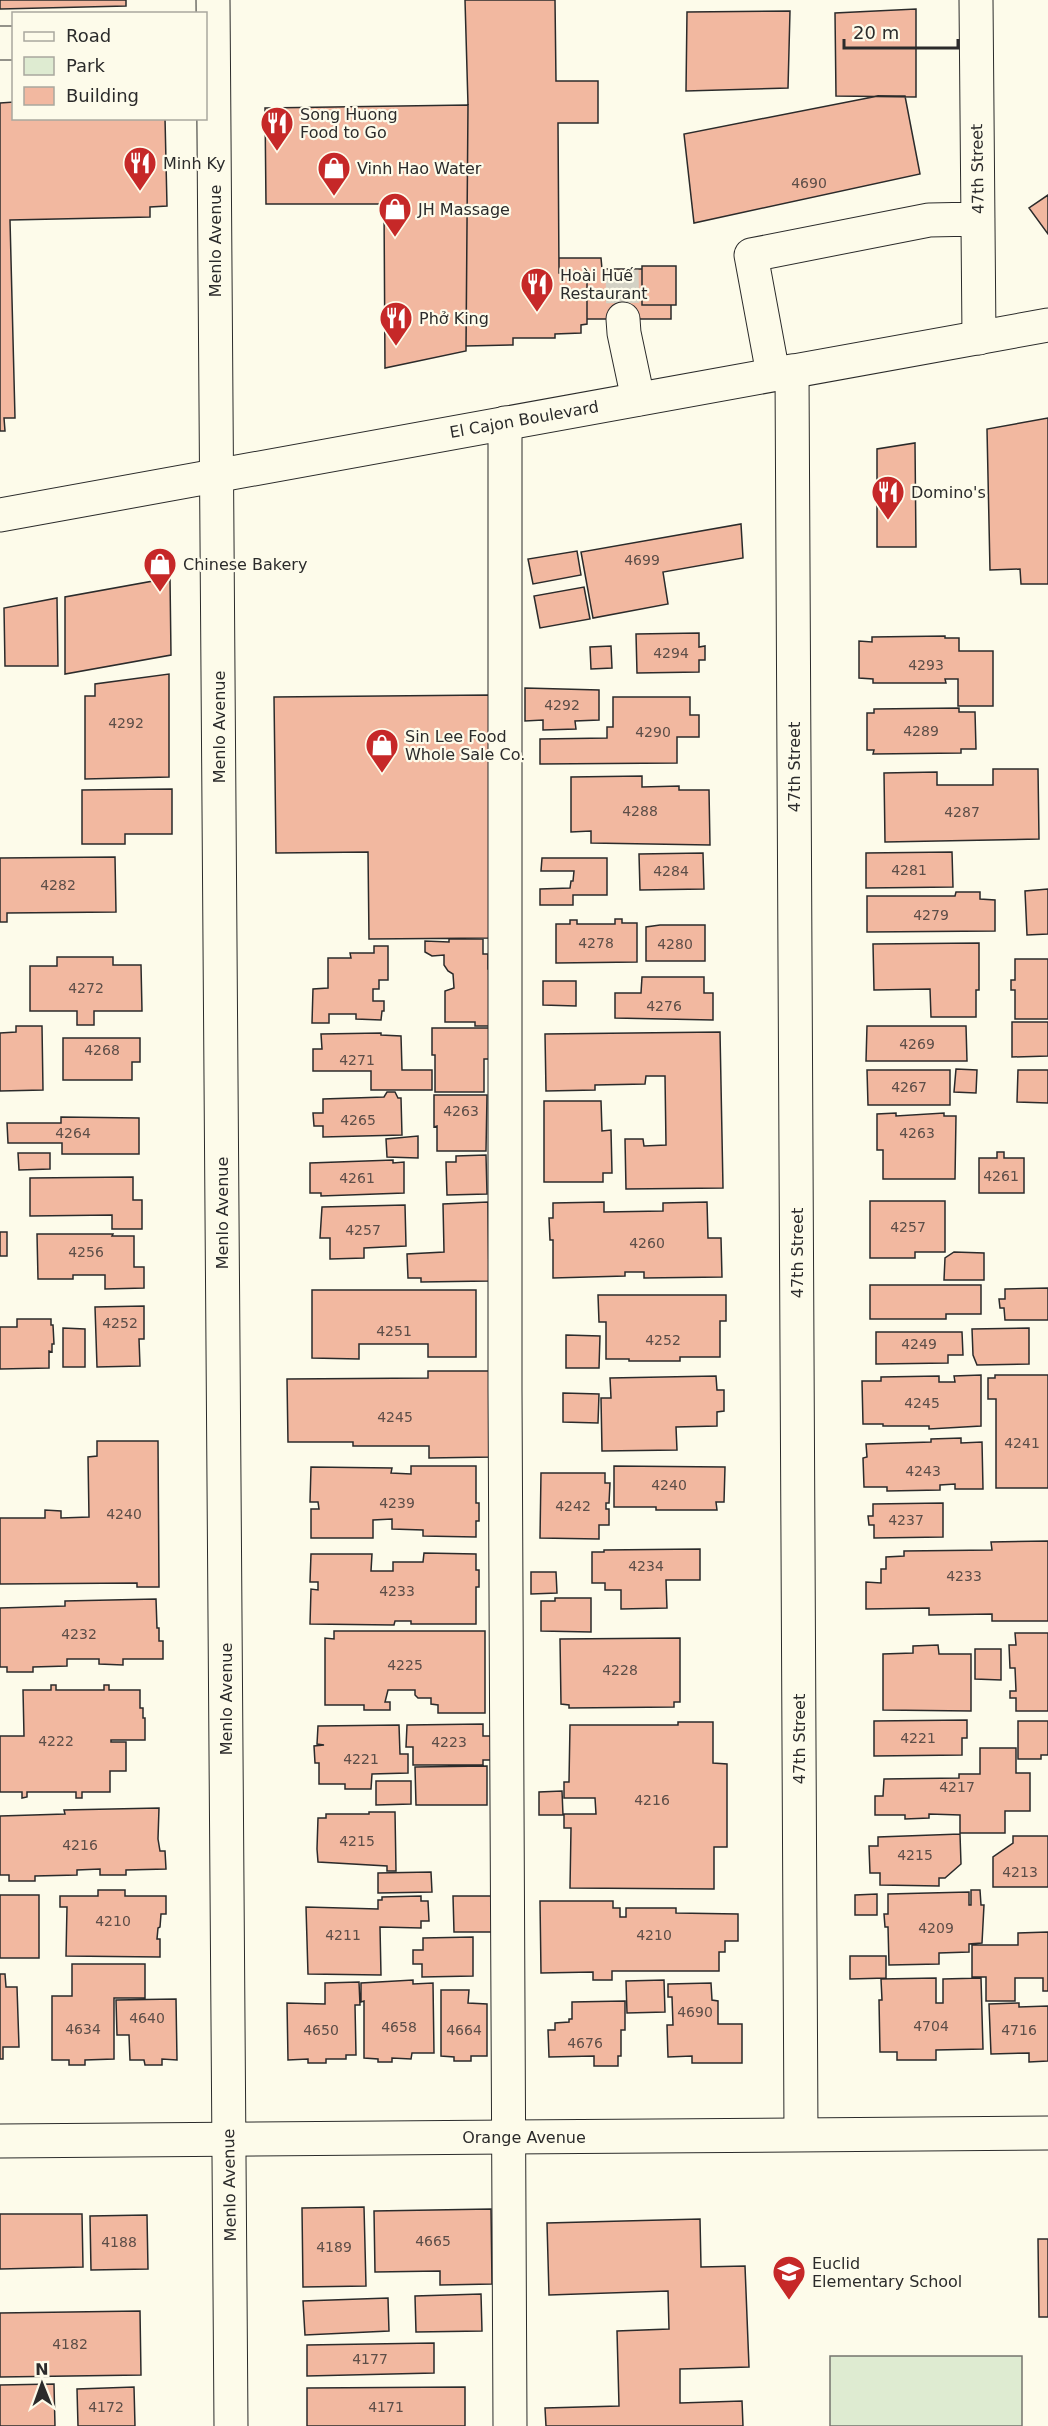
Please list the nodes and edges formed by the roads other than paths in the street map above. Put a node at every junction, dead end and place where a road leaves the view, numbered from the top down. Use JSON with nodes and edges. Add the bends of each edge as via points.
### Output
{"nodes":[{"id":1,"x":213,"y":0,"type":"edge"},
{"id":2,"x":976,"y":0,"type":"edge"},
{"id":3,"x":209,"y":40,"type":"edge"},
{"id":4,"x":978,"y":219,"type":"junction"},
{"id":5,"x":623,"y":319,"type":"tunnel mouth"},
{"id":6,"x":1048,"y":325,"type":"edge"},
{"id":7,"x":980,"y":338,"type":"junction"},
{"id":8,"x":783,"y":372,"type":"junction"},
{"id":9,"x":638,"y":399,"type":"junction"},
{"id":10,"x":505,"y":423,"type":"junction"},
{"id":11,"x":216,"y":475,"type":"junction"},
{"id":12,"x":0,"y":514,"type":"edge"},
{"id":13,"x":1048,"y":2133,"type":"edge"},
{"id":14,"x":801,"y":2134,"type":"junction"},
{"id":15,"x":508,"y":2137,"type":"junction"},
{"id":16,"x":229,"y":2139,"type":"junction"},
{"id":17,"x":0,"y":2141,"type":"edge"},
{"id":18,"x":231,"y":2426,"type":"edge"},
{"id":19,"x":510,"y":2426,"type":"edge"}],
"edges":[{"from":1,"to":3,"type":"street","name":"Menlo Avenue"},
{"from":2,"to":4,"type":"street","name":"47th Street"},
{"from":3,"to":11,"type":"street","name":"Menlo Avenue"},
{"from":4,"to":7,"type":"street","name":"47th Street"},
{"from":4,"to":8,"type":"street","name":"47th Street","via":[[929,220],[751,255]]},
{"from":5,"to":9,"type":"street"},
{"from":6,"to":7,"type":"street","name":"El Cajon Boulevard"},
{"from":7,"to":8,"type":"street","name":"El Cajon Boulevard"},
{"from":8,"to":9,"type":"street","name":"El Cajon Boulevard"},
{"from":8,"to":14,"type":"street","name":"47th Street"},
{"from":9,"to":10,"type":"street","name":"El Cajon Boulevard"},
{"from":10,"to":11,"type":"street","name":"El Cajon Boulevard"},
{"from":10,"to":15,"type":"street"},
{"from":11,"to":12,"type":"street","name":"El Cajon Boulevard"},
{"from":11,"to":16,"type":"street","name":"Menlo Avenue"},
{"from":13,"to":14,"type":"street","name":"Orange Avenue"},
{"from":14,"to":15,"type":"street","name":"Orange Avenue"},
{"from":15,"to":16,"type":"street","name":"Orange Avenue"},
{"from":15,"to":19,"type":"street"},
{"from":16,"to":17,"type":"street","name":"Orange Avenue"},
{"from":16,"to":18,"type":"street","name":"Menlo Avenue"}]}
